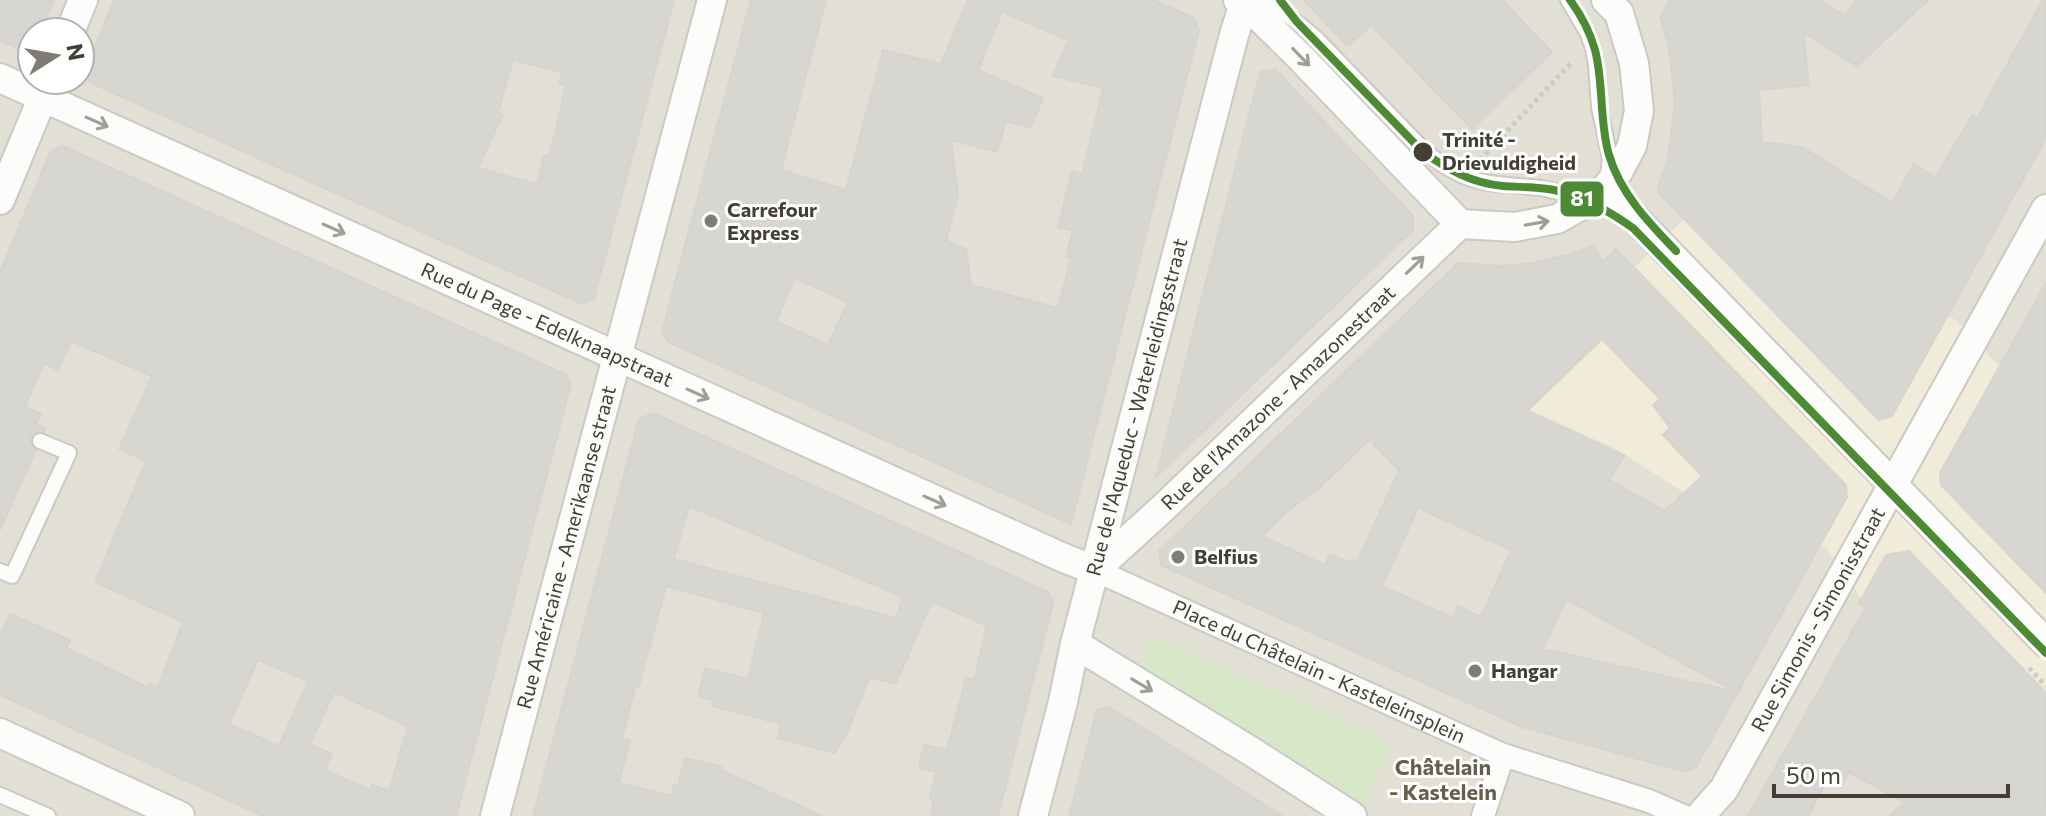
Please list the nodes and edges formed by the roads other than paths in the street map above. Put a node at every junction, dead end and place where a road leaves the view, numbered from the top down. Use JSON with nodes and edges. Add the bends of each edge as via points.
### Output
{"nodes":[{"id":1,"x":712,"y":0,"type":"edge"},
{"id":2,"x":1568,"y":0,"type":"edge"},
{"id":3,"x":1242,"y":1,"type":"edge"},
{"id":4,"x":1620,"y":4,"type":"edge"},
{"id":5,"x":43,"y":96,"type":"edge"},
{"id":6,"x":61,"y":96,"type":"edge"},
{"id":7,"x":1606,"y":188,"type":"junction"},
{"id":8,"x":0,"y":200,"type":"edge"},
{"id":9,"x":2046,"y":209,"type":"edge"},
{"id":10,"x":1460,"y":224,"type":"junction"},
{"id":11,"x":617,"y":357,"type":"junction"},
{"id":12,"x":40,"y":441,"type":"dead end"},
{"id":13,"x":1892,"y":484,"type":"junction"},
{"id":14,"x":1095,"y":570,"type":"junction"},
{"id":15,"x":0,"y":571,"type":"edge"},
{"id":16,"x":2046,"y":643,"type":"edge"},
{"id":17,"x":1075,"y":644,"type":"junction"},
{"id":18,"x":0,"y":733,"type":"edge"},
{"id":19,"x":1503,"y":755,"type":"junction"},
{"id":20,"x":0,"y":795,"type":"edge"},
{"id":21,"x":48,"y":816,"type":"edge"},
{"id":22,"x":180,"y":816,"type":"edge"},
{"id":23,"x":495,"y":816,"type":"edge"},
{"id":24,"x":1033,"y":816,"type":"edge"},
{"id":25,"x":1352,"y":816,"type":"edge"},
{"id":26,"x":1483,"y":816,"type":"edge"},
{"id":27,"x":1683,"y":816,"type":"edge"},
{"id":28,"x":1700,"y":816,"type":"edge"}],
"edges":[{"from":1,"to":11,"type":"street","name":"Rue Américaine - Amerikaanse straat"},
{"from":2,"to":7,"type":"lane","via":[[1588,34],[1596,65],[1610,158]]},
{"from":3,"to":7,"type":"lane","via":[[1259,1],[1297,22],[1435,160],[1463,177],[1579,197]]},
{"from":3,"to":10,"type":"street","one_way":true},
{"from":3,"to":14,"type":"street","name":"Rue de l'Aqueduc - Waterleidingsstraat"},
{"from":4,"to":7,"type":"street","via":[[1639,111],[1632,146]]},
{"from":5,"to":8,"type":"street"},
{"from":6,"to":11,"type":"street","name":"Rue du Page - Edelknaapstraat","one_way":true},
{"from":10,"to":7,"type":"street","one_way":true,"via":[[1515,227],[1557,219]]},
{"from":7,"to":13,"type":"street"},
{"from":9,"to":13,"type":"street","name":"Rue Simonis - Simonisstraat"},
{"from":14,"to":10,"type":"street","name":"Rue de l'Amazone - Amazonestraat","one_way":true},
{"from":11,"to":14,"type":"street","name":"Rue du Page - Edelknaapstraat","one_way":true},
{"from":11,"to":23,"type":"street","name":"Rue Américaine - Amerikaanse straat"},
{"from":12,"to":15,"type":"lane","via":[[69,453],[12,576]]},
{"from":13,"to":16,"type":"street"},
{"from":13,"to":28,"type":"street","name":"Rue Simonis - Simonisstraat","via":[[1724,789]]},
{"from":14,"to":17,"type":"street","name":"Rue de l'Aqueduc - Waterleidingsstraat"},
{"from":14,"to":19,"type":"street","name":"Place du Châtelain - Kasteleinsplein"},
{"from":17,"to":24,"type":"street","name":"Rue de l'Aqueduc - Waterleidingsstraat"},
{"from":17,"to":25,"type":"street","one_way":true},
{"from":18,"to":22,"type":"street"},
{"from":19,"to":26,"type":"street"},
{"from":19,"to":27,"type":"street","name":"Place du Châtelain - Kasteleinsplein"},
{"from":20,"to":21,"type":"lane"}]}
